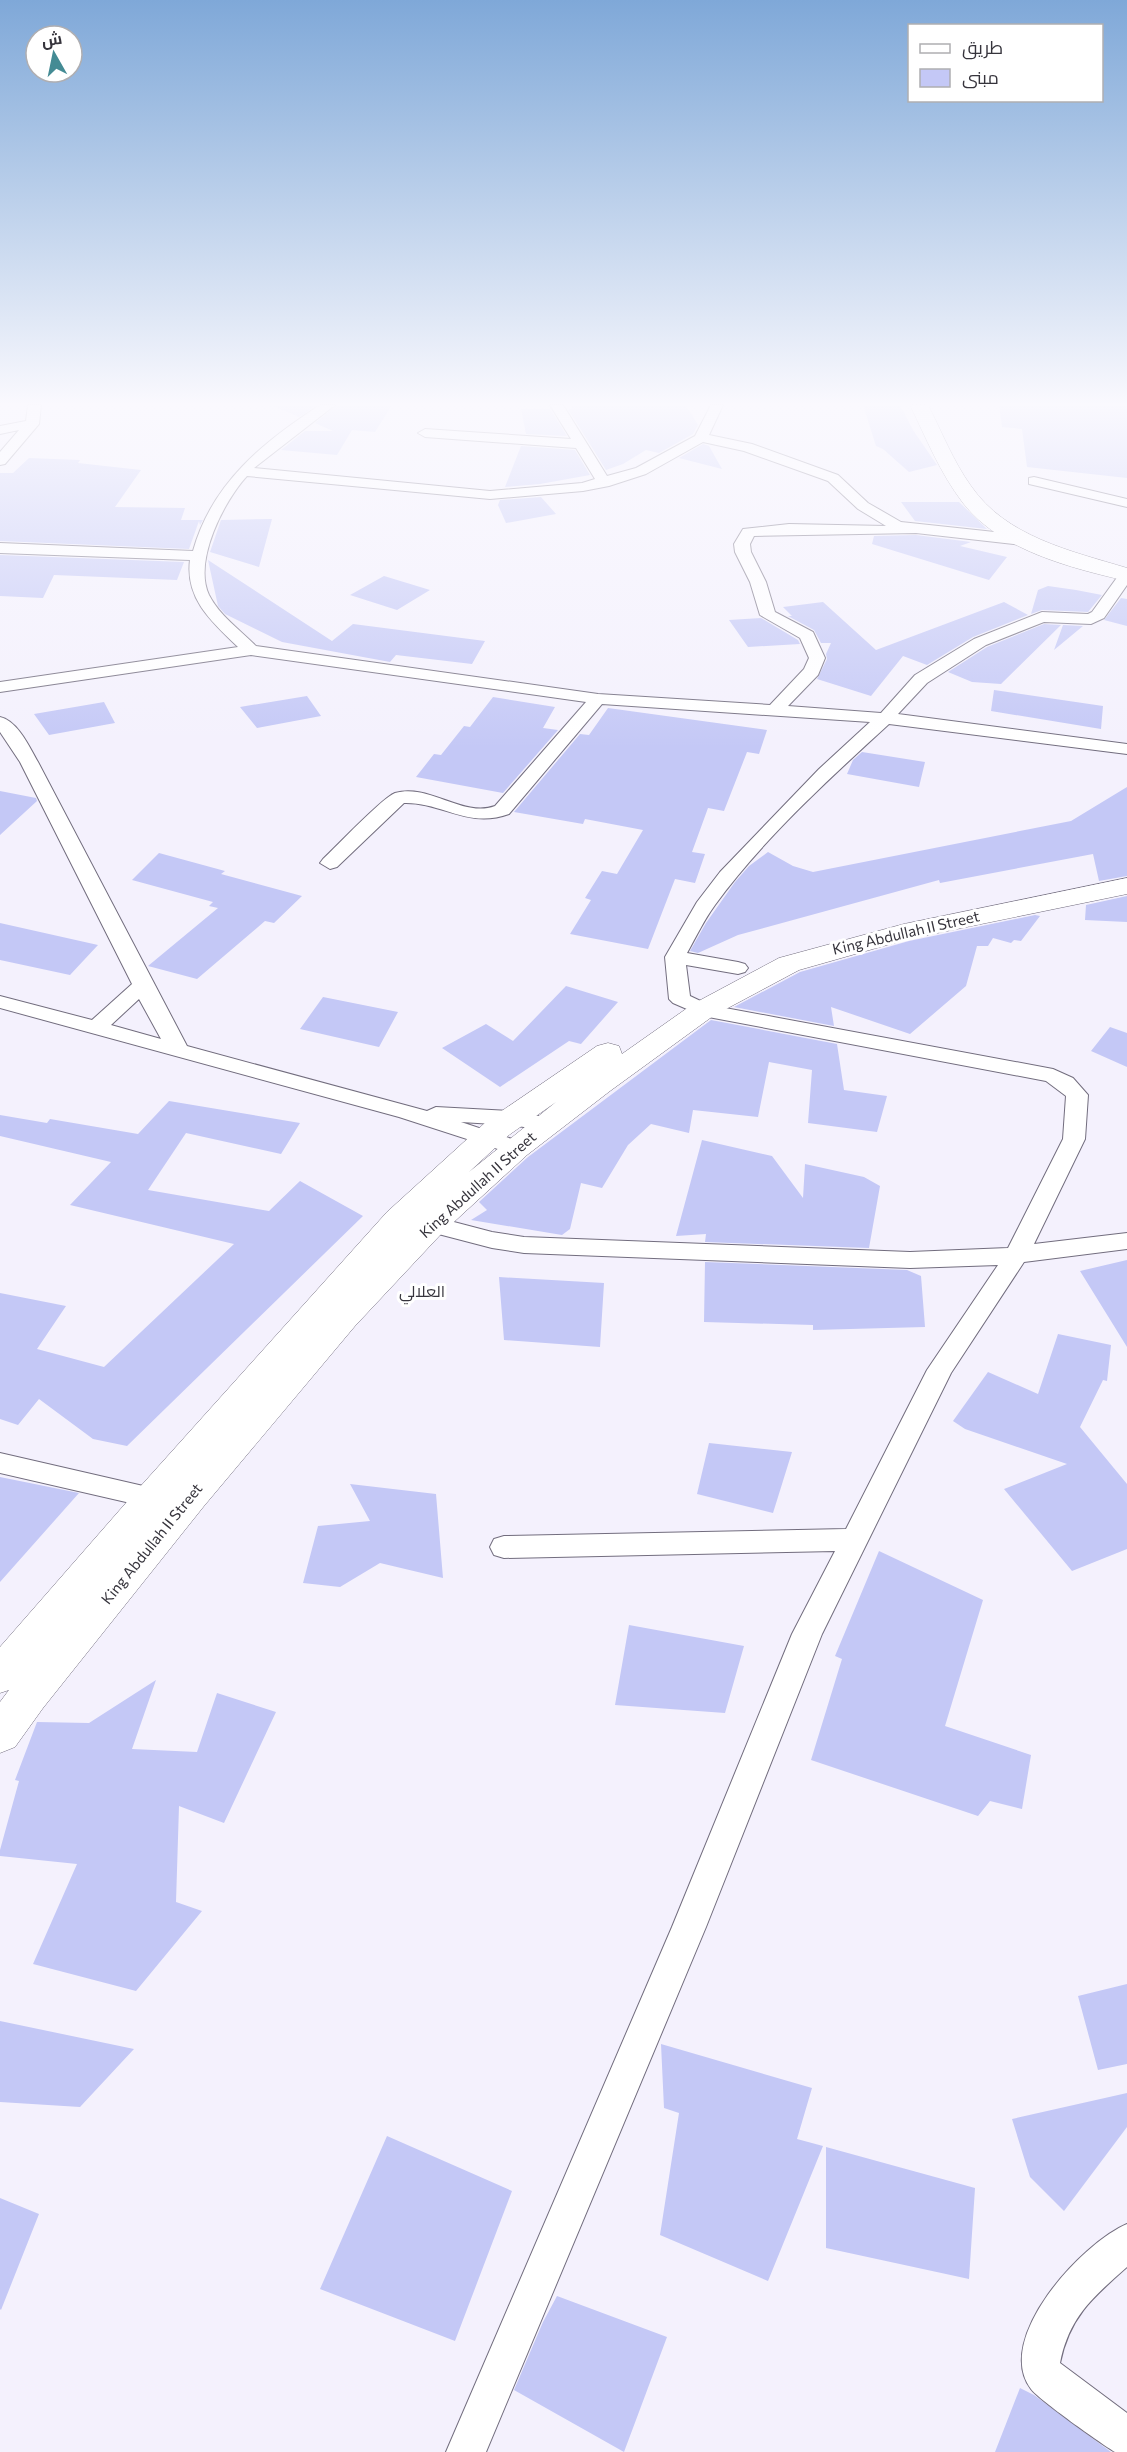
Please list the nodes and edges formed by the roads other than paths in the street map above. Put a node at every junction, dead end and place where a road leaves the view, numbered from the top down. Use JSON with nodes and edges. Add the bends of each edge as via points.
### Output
{"nodes":[{"id":1,"x":214,"y":519,"type":"edge"},
{"id":2,"x":885,"y":519,"type":"edge"},
{"id":3,"x":990,"y":519,"type":"edge"},
{"id":4,"x":1019,"y":519,"type":"edge"},
{"id":5,"x":913,"y":529,"type":"junction"},
{"id":6,"x":1031,"y":541,"type":"junction"},
{"id":7,"x":0,"y":548,"type":"edge"},
{"id":8,"x":199,"y":556,"type":"junction"},
{"id":9,"x":1126,"y":571,"type":"edge"},
{"id":10,"x":251,"y":650,"type":"junction"},
{"id":11,"x":0,"y":687,"type":"edge"},
{"id":12,"x":598,"y":699,"type":"junction"},
{"id":13,"x":776,"y":710,"type":"junction"},
{"id":14,"x":885,"y":718,"type":"junction"},
{"id":15,"x":0,"y":722,"type":"edge"},
{"id":16,"x":1127,"y":749,"type":"edge"},
{"id":17,"x":330,"y":863,"type":"dead end"},
{"id":18,"x":1127,"y":871,"type":"edge"},
{"id":19,"x":1127,"y":886,"type":"edge"},
{"id":20,"x":675,"y":957,"type":"junction"},
{"id":21,"x":738,"y":968,"type":"junction"},
{"id":22,"x":141,"y":986,"type":"junction"},
{"id":23,"x":0,"y":1002,"type":"edge"},
{"id":24,"x":691,"y":1005,"type":"junction"},
{"id":25,"x":97,"y":1027,"type":"junction"},
{"id":26,"x":179,"y":1051,"type":"junction"},
{"id":27,"x":407,"y":1113,"type":"junction"},
{"id":28,"x":514,"y":1133,"type":"junction"},
{"id":29,"x":484,"y":1139,"type":"junction"},
{"id":30,"x":431,"y":1224,"type":"junction"},
{"id":31,"x":1127,"y":1240,"type":"edge"},
{"id":32,"x":1016,"y":1256,"type":"junction"},
{"id":33,"x":0,"y":1463,"type":"edge"},
{"id":34,"x":152,"y":1498,"type":"junction"},
{"id":35,"x":854,"y":1540,"type":"junction"},
{"id":36,"x":504,"y":1547,"type":"dead end"},
{"id":37,"x":0,"y":1676,"type":"edge"},
{"id":38,"x":0,"y":1735,"type":"edge"},
{"id":39,"x":1127,"y":2243,"type":"edge"},
{"id":40,"x":1127,"y":2437,"type":"edge"},
{"id":41,"x":466,"y":2452,"type":"edge"}],
"edges":[{"from":1,"to":8,"type":"street"},
{"from":2,"to":5,"type":"street"},
{"from":3,"to":6,"type":"main road"},
{"from":4,"to":9,"type":"main road"},
{"from":5,"to":6,"type":"street"},
{"from":5,"to":13,"type":"street","via":[[791,527],[748,532],[743,552],[768,615],[807,635],[817,658],[812,671]]},
{"from":6,"to":9,"type":"main road"},
{"from":7,"to":8,"type":"street"},
{"from":8,"to":10,"type":"street","via":[[197,585],[204,598]]},
{"from":9,"to":14,"type":"street","via":[[1098,615],[1091,619],[1042,617],[980,642],[921,678]]},
{"from":10,"to":11,"type":"street"},
{"from":10,"to":12,"type":"street"},
{"from":12,"to":13,"type":"street"},
{"from":12,"to":17,"type":"street","via":[[502,810],[494,814],[399,798]]},
{"from":13,"to":14,"type":"street"},
{"from":14,"to":16,"type":"street"},
{"from":14,"to":20,"type":"street","via":[[825,773],[727,876],[704,906]]},
{"from":15,"to":22,"type":"street","via":[[17,742]]},
{"from":18,"to":21,"type":"main road","name":"King Abdullah II Street","via":[[880,924],[773,954]]},
{"from":19,"to":24,"type":"main road","name":"King Abdullah II Street","via":[[837,949],[789,964]]},
{"from":20,"to":21,"type":"street"},
{"from":20,"to":24,"type":"street"},
{"from":21,"to":24,"type":"main road","name":"King Abdullah II Street"},
{"from":22,"to":25,"type":"street"},
{"from":22,"to":26,"type":"street"},
{"from":23,"to":25,"type":"street"},
{"from":24,"to":28,"type":"main road","name":"King Abdullah II Street"},
{"from":24,"to":28,"type":"main road","name":"King Abdullah II Street","via":[[669,1032],[547,1124]]},
{"from":24,"to":32,"type":"street","via":[[902,1049],[1041,1072],[1065,1083],[1077,1095],[1074,1139]]},
{"from":25,"to":26,"type":"street"},
{"from":26,"to":27,"type":"street"},
{"from":27,"to":28,"type":"street"},
{"from":27,"to":29,"type":"street"},
{"from":28,"to":29,"type":"main road","name":"King Abdullah II Street"},
{"from":28,"to":30,"type":"main road","name":"King Abdullah II Street"},
{"from":29,"to":34,"type":"main road","name":"King Abdullah II Street","via":[[399,1220]]},
{"from":30,"to":32,"type":"street","via":[[492,1240],[535,1245],[910,1260]]},
{"from":30,"to":38,"type":"main road","name":"King Abdullah II Street","via":[[343,1318],[198,1487]]},
{"from":31,"to":32,"type":"street"},
{"from":32,"to":35,"type":"street","via":[[940,1370]]},
{"from":33,"to":34,"type":"street"},
{"from":34,"to":37,"type":"main road","name":"King Abdullah II Street"},
{"from":35,"to":36,"type":"street"},
{"from":35,"to":41,"type":"street","via":[[807,1634]]},
{"from":39,"to":40,"type":"street","via":[[1067,2294],[1057,2311],[1040,2365],[1045,2376]]}]}
